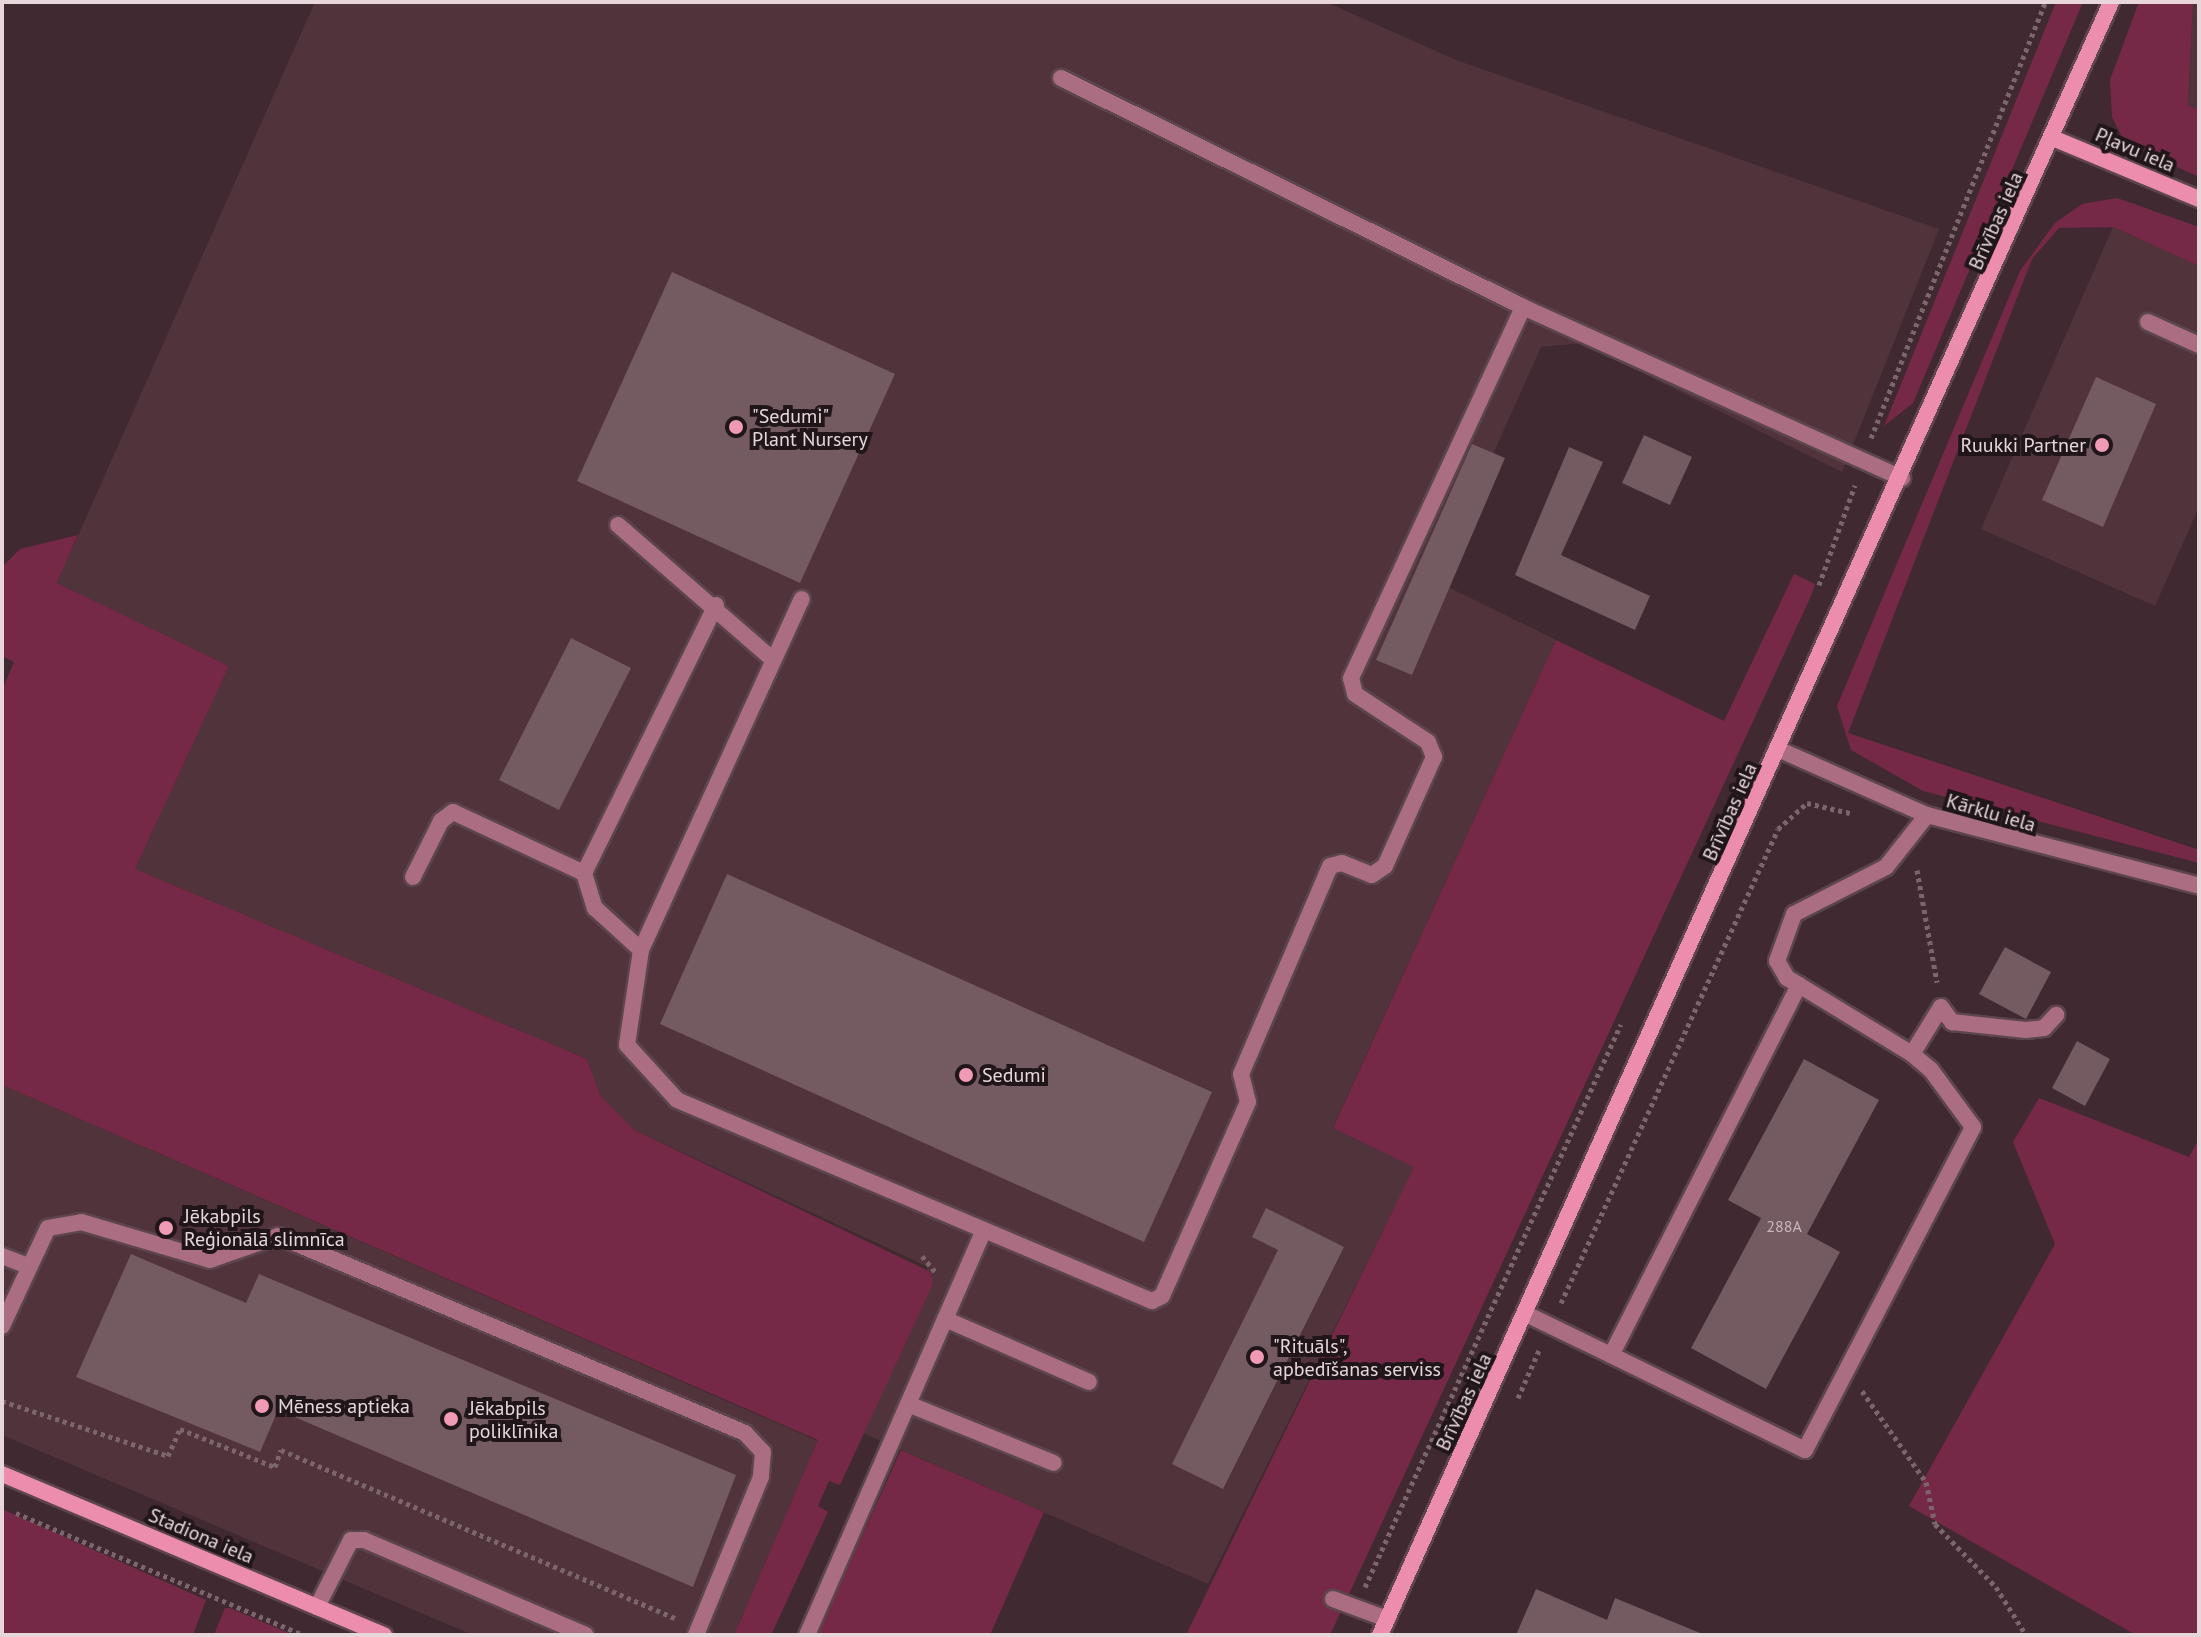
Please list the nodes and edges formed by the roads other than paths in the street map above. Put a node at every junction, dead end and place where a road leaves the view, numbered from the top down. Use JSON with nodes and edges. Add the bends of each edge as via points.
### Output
{"nodes":[{"id":1,"x":2111,"y":2,"type":"edge"},
{"id":2,"x":1061,"y":78,"type":"dead end"},
{"id":3,"x":2055,"y":139,"type":"junction"},
{"id":4,"x":2199,"y":199,"type":"edge"},
{"id":5,"x":1523,"y":307,"type":"junction"},
{"id":6,"x":2148,"y":322,"type":"dead end"},
{"id":7,"x":2199,"y":345,"type":"edge"},
{"id":8,"x":1902,"y":478,"type":"junction"},
{"id":9,"x":618,"y":525,"type":"dead end"},
{"id":10,"x":802,"y":599,"type":"dead end"},
{"id":11,"x":716,"y":605,"type":"junction"},
{"id":12,"x":771,"y":658,"type":"junction"},
{"id":13,"x":1780,"y":750,"type":"junction"},
{"id":14,"x":1927,"y":815,"type":"junction"},
{"id":15,"x":584,"y":873,"type":"junction"},
{"id":16,"x":413,"y":877,"type":"dead end"},
{"id":17,"x":2199,"y":886,"type":"edge"},
{"id":18,"x":641,"y":950,"type":"junction"},
{"id":19,"x":1799,"y":985,"type":"junction"},
{"id":20,"x":2056,"y":1015,"type":"dead end"},
{"id":21,"x":1912,"y":1054,"type":"junction"},
{"id":22,"x":983,"y":1232,"type":"junction"},
{"id":23,"x":2,"y":1256,"type":"edge"},
{"id":24,"x":25,"y":1265,"type":"junction"},
{"id":25,"x":1526,"y":1314,"type":"junction"},
{"id":26,"x":945,"y":1319,"type":"junction"},
{"id":27,"x":2,"y":1326,"type":"edge"},
{"id":28,"x":1611,"y":1355,"type":"junction"},
{"id":29,"x":1089,"y":1382,"type":"dead end"},
{"id":30,"x":908,"y":1404,"type":"junction"},
{"id":31,"x":1054,"y":1463,"type":"dead end"},
{"id":32,"x":2,"y":1474,"type":"edge"},
{"id":33,"x":1333,"y":1599,"type":"dead end"},
{"id":34,"x":317,"y":1607,"type":"junction"},
{"id":35,"x":1387,"y":1619,"type":"junction"},
{"id":36,"x":695,"y":1631,"type":"edge"},
{"id":37,"x":384,"y":1635,"type":"edge"},
{"id":38,"x":586,"y":1635,"type":"edge"},
{"id":39,"x":807,"y":1635,"type":"edge"},
{"id":40,"x":1380,"y":1635,"type":"edge"}],
"edges":[{"from":1,"to":3,"type":"main road","name":"Brīvības iela"},
{"from":2,"to":5,"type":"street"},
{"from":3,"to":4,"type":"main road","name":"Pļavu iela"},
{"from":3,"to":8,"type":"main road","name":"Brīvības iela"},
{"from":5,"to":8,"type":"street"},
{"from":5,"to":22,"type":"street","via":[[1351,678],[1355,694],[1428,742],[1434,757],[1385,866],[1372,875],[1342,863],[1330,866],[1241,1074],[1248,1102],[1162,1296],[1152,1301]]},
{"from":6,"to":7,"type":"street"},
{"from":8,"to":13,"type":"main road","name":"Brīvības iela"},
{"from":9,"to":11,"type":"street"},
{"from":10,"to":12,"type":"street"},
{"from":11,"to":12,"type":"street"},
{"from":11,"to":15,"type":"street"},
{"from":12,"to":18,"type":"street"},
{"from":13,"to":14,"type":"street","name":"Kārklu iela"},
{"from":13,"to":25,"type":"main road","name":"Brīvības iela"},
{"from":14,"to":17,"type":"street","name":"Kārklu iela"},
{"from":14,"to":19,"type":"street","via":[[1886,867],[1794,914],[1777,961]]},
{"from":15,"to":16,"type":"street","via":[[453,812],[441,821]]},
{"from":15,"to":18,"type":"street","via":[[595,908]]},
{"from":18,"to":22,"type":"street","via":[[627,1045],[677,1100]]},
{"from":19,"to":21,"type":"street"},
{"from":19,"to":28,"type":"street"},
{"from":20,"to":21,"type":"street","via":[[2044,1028],[2026,1030],[1952,1022],[1941,1007]]},
{"from":21,"to":28,"type":"street","via":[[1953,1094],[1972,1131],[1805,1450]]},
{"from":22,"to":26,"type":"street"},
{"from":23,"to":24,"type":"street"},
{"from":24,"to":27,"type":"street"},
{"from":24,"to":36,"type":"street","via":[[48,1228],[65,1222],[210,1260],[278,1236],[757,1439],[761,1477]]},
{"from":25,"to":28,"type":"street"},
{"from":25,"to":35,"type":"main road","name":"Brīvības iela"},
{"from":26,"to":29,"type":"street"},
{"from":26,"to":30,"type":"street"},
{"from":30,"to":31,"type":"street"},
{"from":30,"to":39,"type":"street"},
{"from":32,"to":34,"type":"main road","name":"Stadiona iela"},
{"from":33,"to":35,"type":"street"},
{"from":34,"to":37,"type":"main road","name":"Stadiona iela"},
{"from":34,"to":38,"type":"street","via":[[351,1540],[364,1540]]},
{"from":35,"to":40,"type":"main road","name":"Brīvības iela"}]}
